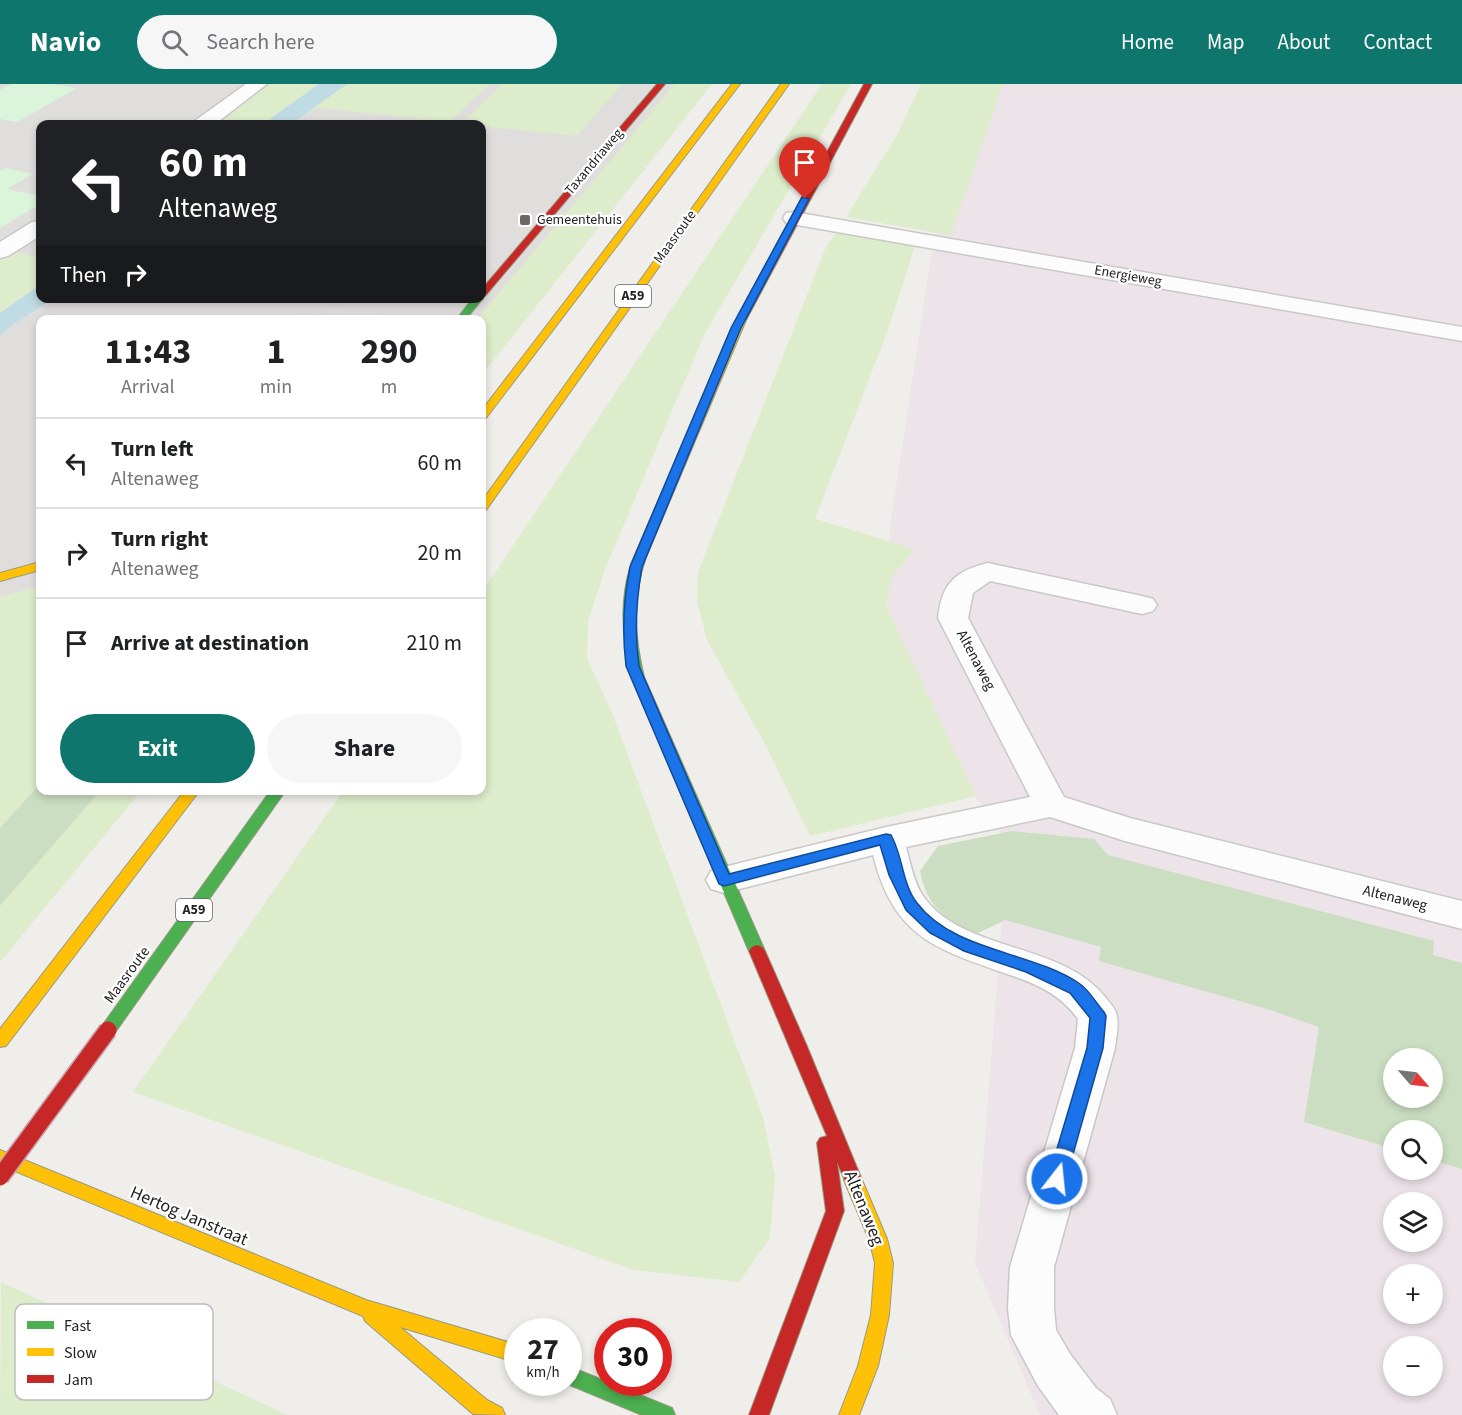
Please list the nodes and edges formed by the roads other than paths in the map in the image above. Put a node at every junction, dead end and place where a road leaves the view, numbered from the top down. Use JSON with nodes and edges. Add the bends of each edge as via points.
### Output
{"nodes":[{"id":1,"x":258,"y":84,"type":"edge"},
{"id":2,"x":661,"y":84,"type":"edge"},
{"id":3,"x":736,"y":84,"type":"edge"},
{"id":4,"x":785,"y":84,"type":"edge"},
{"id":5,"x":868,"y":84,"type":"edge"},
{"id":6,"x":208,"y":120,"type":"edge"},
{"id":7,"x":794,"y":218,"type":"junction"},
{"id":8,"x":36,"y":229,"type":"edge"},
{"id":9,"x":0,"y":251,"type":"edge"},
{"id":10,"x":486,"y":289,"type":"edge"},
{"id":11,"x":474,"y":303,"type":"edge"},
{"id":12,"x":464,"y":315,"type":"edge"},
{"id":13,"x":1462,"y":334,"type":"edge"},
{"id":14,"x":486,"y":411,"type":"edge"},
{"id":15,"x":486,"y":502,"type":"edge"},
{"id":16,"x":36,"y":567,"type":"edge"},
{"id":17,"x":0,"y":577,"type":"edge"},
{"id":18,"x":1142,"y":605,"type":"dead end"},
{"id":19,"x":190,"y":795,"type":"edge"},
{"id":20,"x":275,"y":795,"type":"edge"},
{"id":21,"x":1051,"y":805,"type":"junction"},
{"id":22,"x":886,"y":839,"type":"junction"},
{"id":23,"x":724,"y":880,"type":"junction"},
{"id":24,"x":1462,"y":915,"type":"edge"},
{"id":25,"x":0,"y":1041,"type":"edge"},
{"id":26,"x":822,"y":1108,"type":"junction"},
{"id":27,"x":0,"y":1157,"type":"edge"},
{"id":28,"x":0,"y":1177,"type":"edge"},
{"id":29,"x":364,"y":1308,"type":"junction"},
{"id":30,"x":504,"y":1350,"type":"edge"},
{"id":31,"x":582,"y":1381,"type":"edge"},
{"id":32,"x":495,"y":1415,"type":"edge"},
{"id":33,"x":665,"y":1415,"type":"edge"},
{"id":34,"x":759,"y":1415,"type":"edge"},
{"id":35,"x":849,"y":1415,"type":"edge"},
{"id":36,"x":1093,"y":1415,"type":"edge"}],
"edges":[{"from":1,"to":6,"type":"street"},
{"from":2,"to":10,"type":"main road","name":"Taxandriaweg"},
{"from":3,"to":14,"type":"main road"},
{"from":4,"to":15,"type":"main road","name":"Maasroute","number":"A59"},
{"from":5,"to":7,"type":"main road","name":"Altenaweg"},
{"from":7,"to":13,"type":"street","name":"Energieweg"},
{"from":7,"to":23,"type":"main road","name":"Altenaweg","via":[[736,328],[636,567],[630,601],[633,666]]},
{"from":8,"to":9,"type":"street"},
{"from":11,"to":12,"type":"main road"},
{"from":16,"to":17,"type":"main road"},
{"from":18,"to":21,"type":"street","name":"Altenaweg","via":[[988,572],[970,577],[955,596],[953,618]]},
{"from":19,"to":25,"type":"main road"},
{"from":20,"to":28,"type":"main road","name":"Maasroute","number":"A59","bridge":true},
{"from":21,"to":22,"type":"street","name":"Altenaweg"},
{"from":21,"to":24,"type":"street","name":"Altenaweg","via":[[1125,828]]},
{"from":22,"to":23,"type":"street","name":"Altenaweg"},
{"from":22,"to":36,"type":"street","via":[[911,906],[935,929],[969,947],[1031,968],[1076,989],[1098,1016],[1095,1048],[1032,1268],[1031,1308],[1035,1335],[1054,1370],[1079,1404]]},
{"from":23,"to":26,"type":"main road","name":"Altenaweg","via":[[798,1044]]},
{"from":26,"to":34,"type":"main road","name":"Altenaweg","via":[[834,1211]]},
{"from":26,"to":35,"type":"main road","name":"Altenaweg","via":[[869,1216],[884,1263],[880,1315],[868,1366]]},
{"from":27,"to":29,"type":"main road","name":"Hertog Janstraat"},
{"from":29,"to":30,"type":"main road","name":"Hertog Janstraat"},
{"from":29,"to":32,"type":"main road","name":"Hertog Janstraat","via":[[480,1407]]},
{"from":31,"to":33,"type":"main road"}]}
